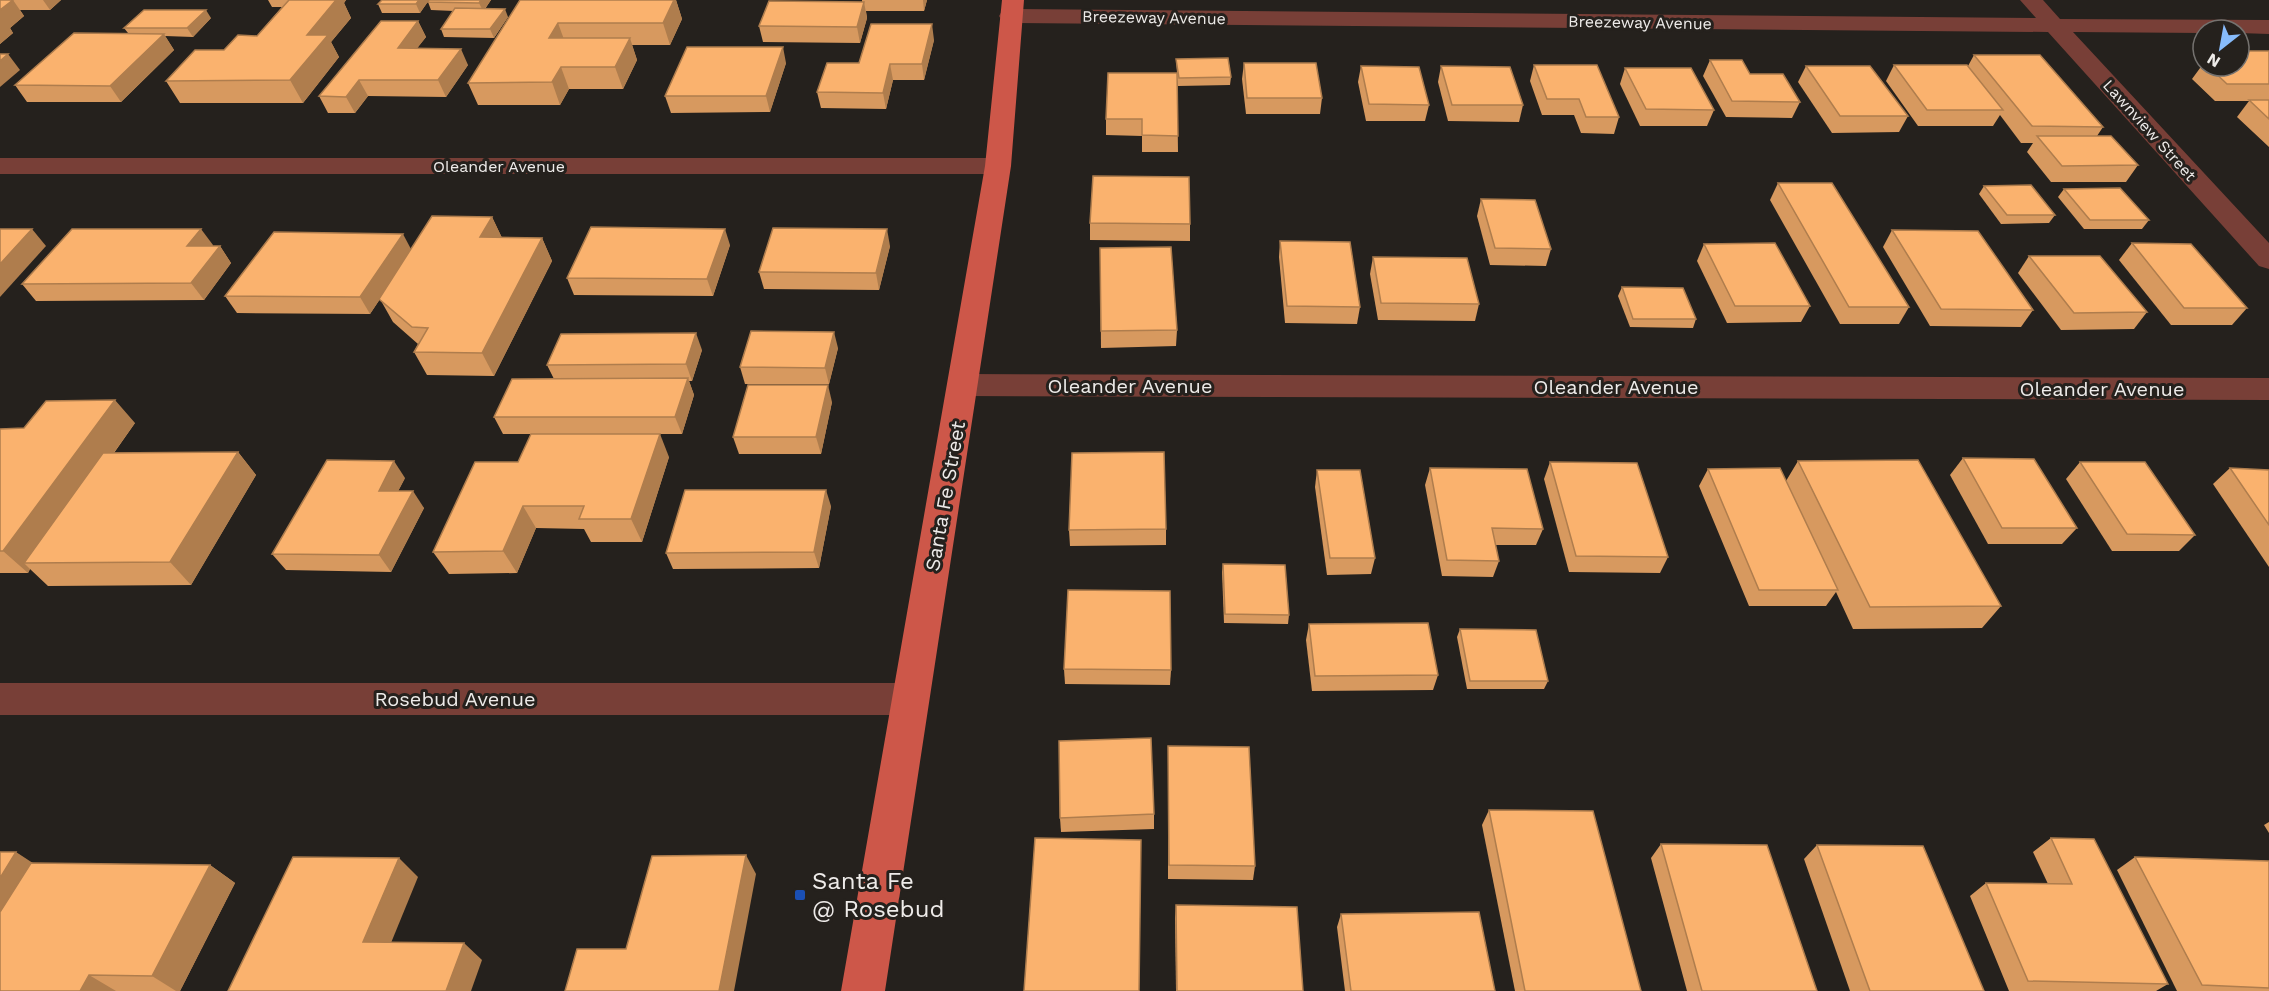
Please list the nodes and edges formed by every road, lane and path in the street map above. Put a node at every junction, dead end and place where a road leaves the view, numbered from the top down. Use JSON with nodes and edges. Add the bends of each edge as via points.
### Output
{"nodes":[{"id":1,"x":2031,"y":0,"type":"edge"},
{"id":2,"x":1012,"y":8,"type":"edge"},
{"id":3,"x":2056,"y":26,"type":"junction"},
{"id":4,"x":2269,"y":27,"type":"edge"},
{"id":5,"x":0,"y":166,"type":"edge"},
{"id":6,"x":998,"y":166,"type":"junction"},
{"id":7,"x":2269,"y":260,"type":"edge"},
{"id":8,"x":964,"y":385,"type":"junction"},
{"id":9,"x":2269,"y":389,"type":"edge"},
{"id":10,"x":0,"y":699,"type":"edge"},
{"id":11,"x":910,"y":699,"type":"junction"},
{"id":12,"x":863,"y":991,"type":"edge"}],
"edges":[{"from":1,"to":3,"type":"street","name":"Lawnview Street"},
{"from":2,"to":3,"type":"street","name":"Breezeway Avenue"},
{"from":2,"to":6,"type":"main road","name":"Santa Fe Street"},
{"from":3,"to":4,"type":"street","name":"Breezeway Avenue"},
{"from":3,"to":7,"type":"street","name":"Lawnview Street"},
{"from":5,"to":6,"type":"street","name":"Oleander Avenue"},
{"from":6,"to":8,"type":"main road","name":"Santa Fe Street"},
{"from":8,"to":9,"type":"street","name":"Oleander Avenue"},
{"from":8,"to":11,"type":"main road","name":"Santa Fe Street"},
{"from":10,"to":11,"type":"street","name":"Rosebud Avenue"},
{"from":11,"to":12,"type":"main road","name":"Santa Fe Street"}]}
